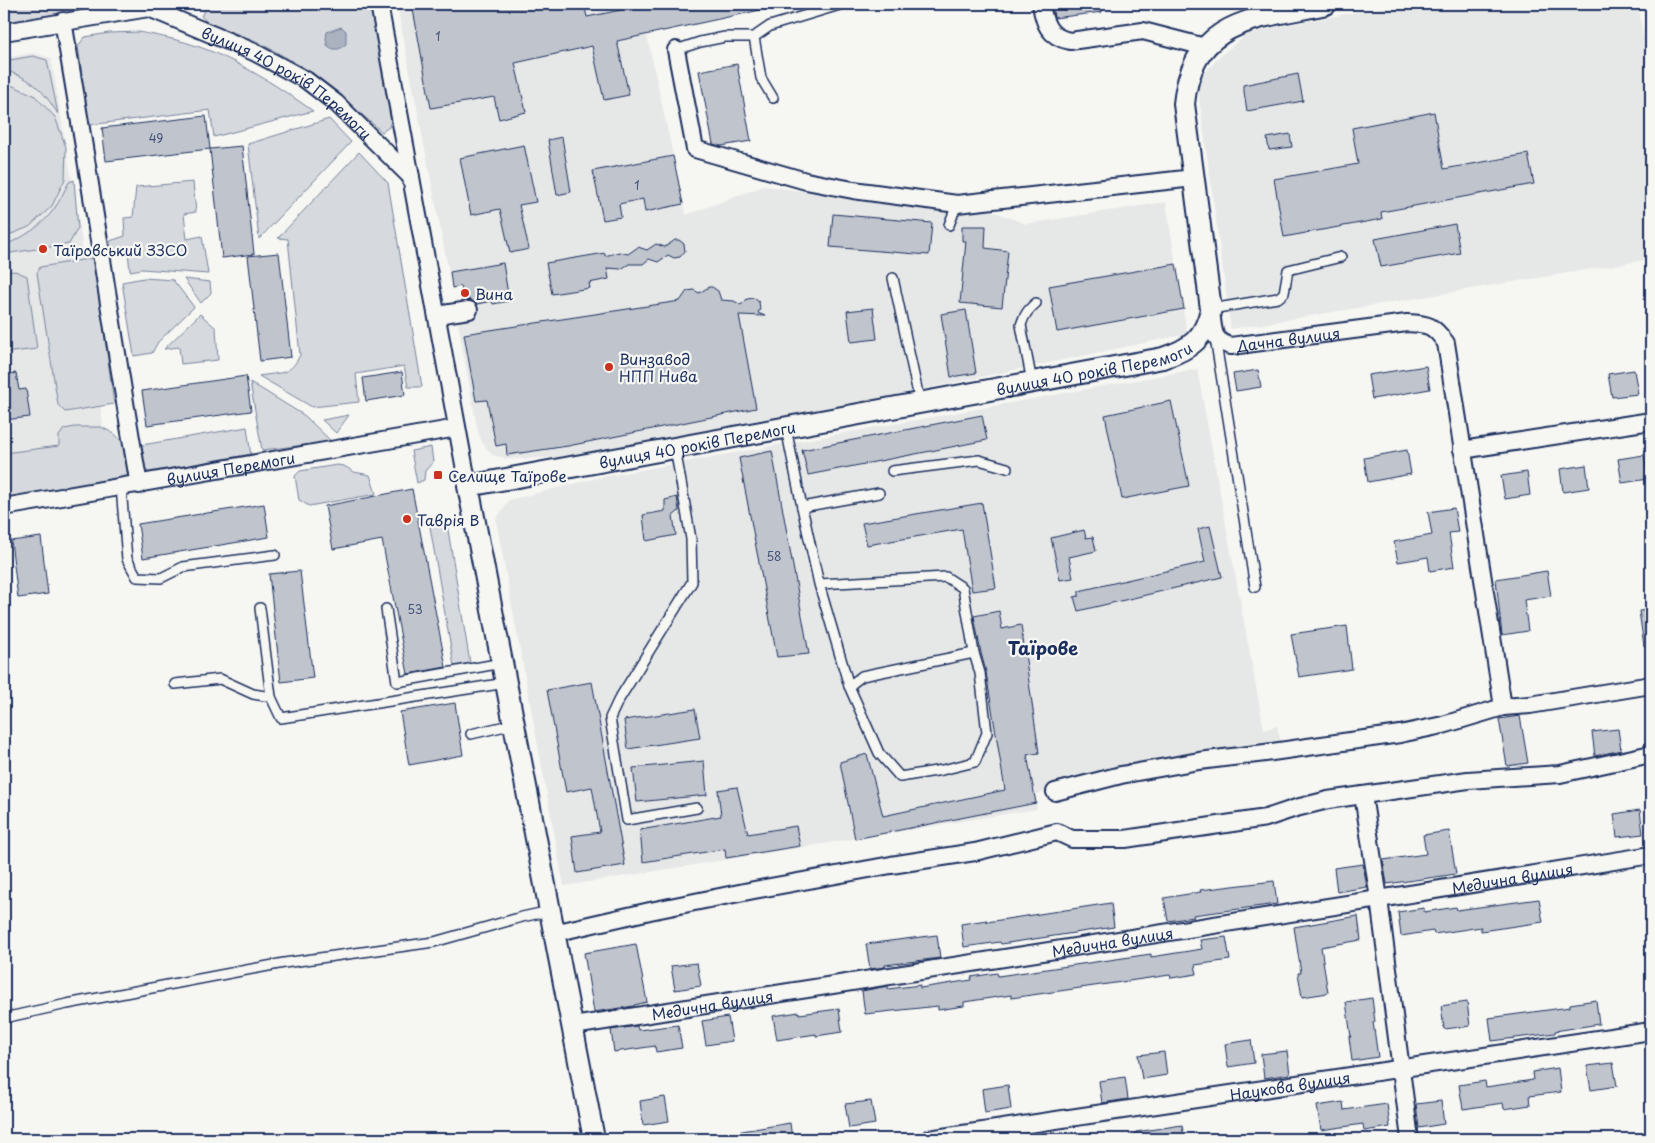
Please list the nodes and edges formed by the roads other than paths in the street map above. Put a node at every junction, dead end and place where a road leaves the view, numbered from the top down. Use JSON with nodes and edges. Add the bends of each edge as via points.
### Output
{"nodes":[{"id":1,"x":173,"y":4,"type":"edge"},
{"id":2,"x":380,"y":4,"type":"edge"},
{"id":3,"x":843,"y":4,"type":"edge"},
{"id":4,"x":1041,"y":4,"type":"edge"},
{"id":5,"x":1326,"y":4,"type":"edge"},
{"id":6,"x":149,"y":8,"type":"junction"},
{"id":7,"x":63,"y":22,"type":"junction"},
{"id":8,"x":4,"y":32,"type":"edge"},
{"id":9,"x":754,"y":37,"type":"junction"},
{"id":10,"x":1205,"y":47,"type":"junction"},
{"id":11,"x":676,"y":50,"type":"joint"},
{"id":12,"x":773,"y":98,"type":"dead end"},
{"id":13,"x":411,"y":177,"type":"junction"},
{"id":14,"x":1194,"y":178,"type":"junction"},
{"id":15,"x":957,"y":204,"type":"junction"},
{"id":16,"x":949,"y":225,"type":"dead end"},
{"id":17,"x":1341,"y":257,"type":"dead end"},
{"id":18,"x":894,"y":278,"type":"dead end"},
{"id":19,"x":1036,"y":303,"type":"dead end"},
{"id":20,"x":1211,"y":309,"type":"junction"},
{"id":21,"x":469,"y":310,"type":"dead end"},
{"id":22,"x":437,"y":315,"type":"junction"},
{"id":23,"x":1215,"y":337,"type":"junction"},
{"id":24,"x":1032,"y":382,"type":"junction"},
{"id":25,"x":920,"y":403,"type":"junction"},
{"id":26,"x":1651,"y":421,"type":"edge"},
{"id":27,"x":457,"y":428,"type":"junction"},
{"id":28,"x":786,"y":428,"type":"junction"},
{"id":29,"x":675,"y":448,"type":"junction"},
{"id":30,"x":1462,"y":450,"type":"junction"},
{"id":31,"x":1007,"y":468,"type":"dead end"},
{"id":32,"x":892,"y":471,"type":"dead end"},
{"id":33,"x":139,"y":485,"type":"junction"},
{"id":34,"x":468,"y":486,"type":"junction"},
{"id":35,"x":121,"y":487,"type":"junction"},
{"id":36,"x":879,"y":493,"type":"dead end"},
{"id":37,"x":4,"y":507,"type":"edge"},
{"id":38,"x":802,"y":507,"type":"junction"},
{"id":39,"x":276,"y":555,"type":"dead end"},
{"id":40,"x":819,"y":584,"type":"junction"},
{"id":41,"x":1255,"y":587,"type":"dead end"},
{"id":42,"x":260,"y":608,"type":"dead end"},
{"id":43,"x":386,"y":609,"type":"dead end"},
{"id":44,"x":974,"y":653,"type":"junction"},
{"id":45,"x":502,"y":663,"type":"junction"},
{"id":46,"x":506,"y":683,"type":"junction"},
{"id":47,"x":174,"y":684,"type":"dead end"},
{"id":48,"x":1651,"y":684,"type":"edge"},
{"id":49,"x":849,"y":686,"type":"junction"},
{"id":50,"x":271,"y":697,"type":"junction"},
{"id":51,"x":1503,"y":707,"type":"junction"},
{"id":52,"x":514,"y":724,"type":"junction"},
{"id":53,"x":471,"y":734,"type":"dead end"},
{"id":54,"x":1651,"y":754,"type":"edge"},
{"id":55,"x":1055,"y":792,"type":"dead end"},
{"id":56,"x":1363,"y":795,"type":"junction"},
{"id":57,"x":697,"y":808,"type":"dead end"},
{"id":58,"x":1651,"y":854,"type":"edge"},
{"id":59,"x":1379,"y":899,"type":"junction"},
{"id":60,"x":550,"y":911,"type":"junction"},
{"id":61,"x":554,"y":933,"type":"junction"},
{"id":62,"x":4,"y":1018,"type":"edge"},
{"id":63,"x":572,"y":1026,"type":"junction"},
{"id":64,"x":1651,"y":1031,"type":"edge"},
{"id":65,"x":1400,"y":1068,"type":"junction"},
{"id":66,"x":594,"y":1139,"type":"edge"},
{"id":67,"x":929,"y":1139,"type":"edge"},
{"id":68,"x":1410,"y":1139,"type":"edge"}],
"edges":[{"from":1,"to":6,"type":"street"},
{"from":2,"to":13,"type":"street"},
{"from":3,"to":9,"type":"lane","via":[[770,26]]},
{"from":4,"to":10,"type":"street","via":[[1045,23],[1060,39],[1070,41],[1143,31]]},
{"from":5,"to":10,"type":"street","name":"Дачна вулиця","via":[[1237,23],[1218,34]]},
{"from":6,"to":7,"type":"street"},
{"from":6,"to":13,"type":"street","name":"вулиця 40 років Перемоги","via":[[254,52],[306,80],[336,103]]},
{"from":7,"to":8,"type":"street"},
{"from":7,"to":33,"type":"street"},
{"from":9,"to":11,"type":"lane","via":[[725,37]]},
{"from":9,"to":12,"type":"lane","via":[[761,78]]},
{"from":10,"to":14,"type":"street","name":"Дачна вулиця","via":[[1192,65],[1185,85],[1184,104]]},
{"from":11,"to":15,"type":"street","via":[[696,149],[806,181]]},
{"from":13,"to":22,"type":"street"},
{"from":14,"to":15,"type":"street"},
{"from":14,"to":20,"type":"street","name":"Дачна вулиця"},
{"from":15,"to":16,"type":"lane"},
{"from":17,"to":20,"type":"lane","via":[[1288,270],[1284,293],[1278,298]]},
{"from":18,"to":25,"type":"lane"},
{"from":19,"to":24,"type":"lane","via":[[1028,309],[1022,325]]},
{"from":20,"to":23,"type":"street","name":"Дачна вулиця"},
{"from":20,"to":24,"type":"street","name":"вулиця 40 років Перемоги","via":[[1202,332],[1189,347],[1177,354]]},
{"from":21,"to":22,"type":"street"},
{"from":22,"to":27,"type":"street"},
{"from":23,"to":30,"type":"street","name":"Дачна вулиця","via":[[1222,344],[1231,346],[1407,323],[1423,324],[1436,330],[1446,343]]},
{"from":23,"to":41,"type":"lane"},
{"from":24,"to":25,"type":"street","name":"вулиця 40 років Перемоги"},
{"from":25,"to":28,"type":"street","name":"вулиця 40 років Перемоги"},
{"from":26,"to":30,"type":"street"},
{"from":27,"to":33,"type":"street","name":"вулиця Перемоги"},
{"from":27,"to":34,"type":"street"},
{"from":28,"to":29,"type":"street","name":"вулиця 40 років Перемоги"},
{"from":28,"to":38,"type":"lane"},
{"from":29,"to":34,"type":"street","name":"вулиця 40 років Перемоги"},
{"from":29,"to":57,"type":"lane","via":[[691,539],[692,582],[610,718],[627,820]]},
{"from":30,"to":51,"type":"street","name":"Дачна вулиця"},
{"from":31,"to":32,"type":"lane","via":[[979,460]]},
{"from":33,"to":35,"type":"street","name":"вулиця Перемоги"},
{"from":34,"to":45,"type":"street"},
{"from":35,"to":37,"type":"street","name":"вулиця Перемоги"},
{"from":35,"to":39,"type":"lane","via":[[127,559],[137,577],[161,578],[183,567]]},
{"from":36,"to":38,"type":"lane"},
{"from":38,"to":40,"type":"lane"},
{"from":40,"to":44,"type":"lane","via":[[946,577],[963,588]]},
{"from":40,"to":49,"type":"lane"},
{"from":42,"to":50,"type":"lane"},
{"from":43,"to":45,"type":"lane","via":[[397,682]]},
{"from":44,"to":49,"type":"lane","via":[[862,676]]},
{"from":44,"to":49,"type":"lane","via":[[980,673],[987,733],[975,762],[900,777],[879,753]]},
{"from":45,"to":46,"type":"street"},
{"from":46,"to":50,"type":"lane","via":[[281,718]]},
{"from":46,"to":52,"type":"street"},
{"from":47,"to":50,"type":"lane","via":[[220,679],[253,694]]},
{"from":48,"to":51,"type":"street"},
{"from":51,"to":55,"type":"street","via":[[1400,734],[1199,761],[1122,775]]},
{"from":52,"to":53,"type":"lane"},
{"from":52,"to":60,"type":"street"},
{"from":54,"to":56,"type":"street","via":[[1560,774],[1468,780]]},
{"from":56,"to":59,"type":"street"},
{"from":56,"to":61,"type":"street","via":[[1304,806],[1266,818],[1125,839],[1072,839],[1057,832],[975,852],[764,888]]},
{"from":58,"to":59,"type":"street","name":"Медична вулиця"},
{"from":59,"to":63,"type":"street","name":"Медична вулиця"},
{"from":59,"to":65,"type":"street"},
{"from":60,"to":61,"type":"street"},
{"from":60,"to":62,"type":"lane","via":[[434,942],[284,963]]},
{"from":61,"to":63,"type":"street"},
{"from":63,"to":66,"type":"street"},
{"from":64,"to":65,"type":"street","name":"Наукова вулиця"},
{"from":65,"to":67,"type":"street","name":"Наукова вулиця"},
{"from":65,"to":68,"type":"street"}]}
